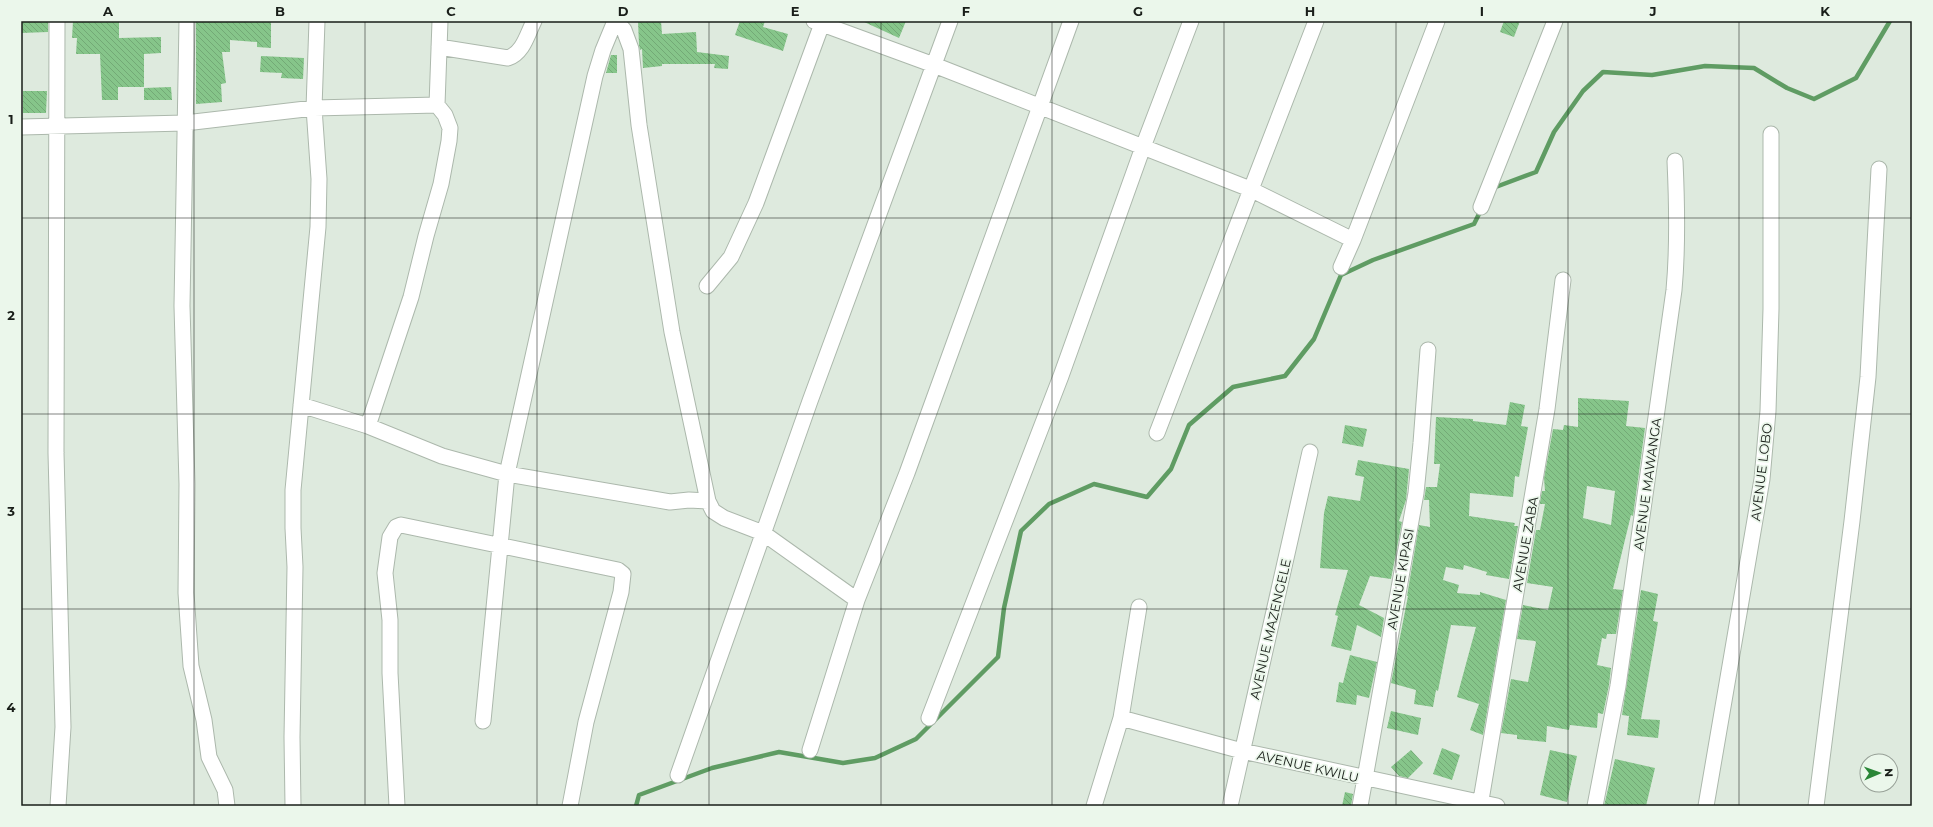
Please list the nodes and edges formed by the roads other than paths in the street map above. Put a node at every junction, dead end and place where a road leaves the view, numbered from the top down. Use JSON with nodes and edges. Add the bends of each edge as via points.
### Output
{"nodes":[{"id":1,"x":57,"y":21,"type":"edge"},
{"id":2,"x":187,"y":21,"type":"edge"},
{"id":3,"x":317,"y":21,"type":"edge"},
{"id":4,"x":440,"y":21,"type":"edge"},
{"id":5,"x":534,"y":21,"type":"edge"},
{"id":6,"x":616,"y":21,"type":"edge"},
{"id":7,"x":950,"y":21,"type":"edge"},
{"id":8,"x":1071,"y":21,"type":"edge"},
{"id":9,"x":1191,"y":21,"type":"edge"},
{"id":10,"x":1316,"y":21,"type":"edge"},
{"id":11,"x":1437,"y":21,"type":"edge"},
{"id":12,"x":1555,"y":21,"type":"edge"},
{"id":13,"x":820,"y":22,"type":"edge"},
{"id":14,"x":439,"y":47,"type":"junction"},
{"id":15,"x":934,"y":65,"type":"junction"},
{"id":16,"x":437,"y":105,"type":"junction"},
{"id":17,"x":1040,"y":107,"type":"junction"},
{"id":18,"x":314,"y":108,"type":"junction"},
{"id":19,"x":185,"y":123,"type":"junction"},
{"id":20,"x":56,"y":126,"type":"junction"},
{"id":21,"x":21,"y":127,"type":"edge"},
{"id":22,"x":1771,"y":134,"type":"dead end"},
{"id":23,"x":1143,"y":147,"type":"junction"},
{"id":24,"x":1675,"y":161,"type":"dead end"},
{"id":25,"x":1879,"y":169,"type":"dead end"},
{"id":26,"x":1250,"y":189,"type":"junction"},
{"id":27,"x":1481,"y":207,"type":"dead end"},
{"id":28,"x":1353,"y":240,"type":"junction"},
{"id":29,"x":1341,"y":267,"type":"dead end"},
{"id":30,"x":1563,"y":280,"type":"dead end"},
{"id":31,"x":707,"y":286,"type":"dead end"},
{"id":32,"x":1428,"y":350,"type":"dead end"},
{"id":33,"x":301,"y":405,"type":"junction"},
{"id":34,"x":368,"y":426,"type":"junction"},
{"id":35,"x":1157,"y":433,"type":"dead end"},
{"id":36,"x":1310,"y":452,"type":"dead end"},
{"id":37,"x":507,"y":474,"type":"junction"},
{"id":38,"x":708,"y":502,"type":"junction"},
{"id":39,"x":763,"y":533,"type":"junction"},
{"id":40,"x":500,"y":546,"type":"junction"},
{"id":41,"x":857,"y":600,"type":"junction"},
{"id":42,"x":1139,"y":607,"type":"dead end"},
{"id":43,"x":929,"y":718,"type":"dead end"},
{"id":44,"x":1120,"y":718,"type":"junction"},
{"id":45,"x":483,"y":721,"type":"dead end"},
{"id":46,"x":810,"y":750,"type":"dead end"},
{"id":47,"x":1242,"y":751,"type":"junction"},
{"id":48,"x":678,"y":775,"type":"dead end"},
{"id":49,"x":1366,"y":779,"type":"junction"},
{"id":50,"x":1480,"y":804,"type":"edge"},
{"id":51,"x":58,"y":806,"type":"edge"},
{"id":52,"x":228,"y":806,"type":"edge"},
{"id":53,"x":293,"y":806,"type":"edge"},
{"id":54,"x":397,"y":806,"type":"edge"},
{"id":55,"x":570,"y":806,"type":"edge"},
{"id":56,"x":1094,"y":806,"type":"edge"},
{"id":57,"x":1230,"y":806,"type":"edge"},
{"id":58,"x":1360,"y":806,"type":"edge"},
{"id":59,"x":1497,"y":806,"type":"edge"},
{"id":60,"x":1595,"y":806,"type":"edge"},
{"id":61,"x":1706,"y":806,"type":"edge"},
{"id":62,"x":1816,"y":806,"type":"edge"}],
"edges":[{"from":1,"to":20,"type":"street"},
{"from":2,"to":19,"type":"street"},
{"from":3,"to":18,"type":"street"},
{"from":4,"to":14,"type":"street"},
{"from":5,"to":14,"type":"street","via":[[520,52],[508,58]]},
{"from":6,"to":37,"type":"street","via":[[595,76]]},
{"from":6,"to":38,"type":"street","via":[[624,30],[631,49],[639,125],[672,332]]},
{"from":7,"to":15,"type":"street"},
{"from":8,"to":17,"type":"street"},
{"from":9,"to":23,"type":"street"},
{"from":10,"to":26,"type":"street"},
{"from":11,"to":28,"type":"street"},
{"from":12,"to":27,"type":"street"},
{"from":13,"to":15,"type":"street"},
{"from":13,"to":31,"type":"street","via":[[756,203],[731,257]]},
{"from":14,"to":16,"type":"street"},
{"from":15,"to":17,"type":"street"},
{"from":15,"to":39,"type":"street"},
{"from":16,"to":18,"type":"street"},
{"from":16,"to":34,"type":"street","via":[[445,115],[450,128],[441,184],[411,297]]},
{"from":17,"to":23,"type":"street"},
{"from":17,"to":41,"type":"street","via":[[907,473]]},
{"from":18,"to":19,"type":"street"},
{"from":18,"to":33,"type":"street","via":[[320,179],[318,227]]},
{"from":19,"to":20,"type":"street"},
{"from":19,"to":52,"type":"street","via":[[182,306],[187,484],[186,593],[191,666],[204,720],[208,757],[225,790]]},
{"from":20,"to":21,"type":"street"},
{"from":20,"to":51,"type":"street","via":[[56,452],[63,727]]},
{"from":22,"to":61,"type":"street","name":"AVENUE LOBO","via":[[1771,317],[1768,411],[1762,479]]},
{"from":23,"to":26,"type":"street"},
{"from":23,"to":43,"type":"street","via":[[1058,383]]},
{"from":24,"to":60,"type":"street","name":"AVENUE MAWANGA","via":[[1677,258],[1672,304],[1618,686]]},
{"from":25,"to":62,"type":"street","via":[[1868,377]]},
{"from":26,"to":28,"type":"street"},
{"from":26,"to":35,"type":"street"},
{"from":28,"to":29,"type":"street"},
{"from":30,"to":50,"type":"street","name":"AVENUE ZABA","via":[[1546,417]]},
{"from":32,"to":49,"type":"street","name":"AVENUE KIPASI","via":[[1416,494]]},
{"from":33,"to":34,"type":"street"},
{"from":33,"to":53,"type":"street","via":[[293,490]]},
{"from":34,"to":37,"type":"street","via":[[442,456]]},
{"from":36,"to":47,"type":"street","name":"AVENUE MAZENGELE"},
{"from":37,"to":38,"type":"street","via":[[670,502]]},
{"from":37,"to":40,"type":"street"},
{"from":38,"to":39,"type":"street","via":[[714,511],[724,518]]},
{"from":39,"to":41,"type":"street"},
{"from":39,"to":48,"type":"street"},
{"from":40,"to":45,"type":"street"},
{"from":40,"to":54,"type":"street","via":[[402,525],[396,526],[390,537],[385,573],[390,620]]},
{"from":40,"to":55,"type":"street","via":[[618,570],[623,574],[621,592],[586,722]]},
{"from":41,"to":46,"type":"street"},
{"from":42,"to":44,"type":"street"},
{"from":44,"to":47,"type":"street","name":"AVENUE KWILU"},
{"from":44,"to":56,"type":"street"},
{"from":47,"to":49,"type":"street","name":"AVENUE KWILU"},
{"from":47,"to":57,"type":"street","name":"AVENUE MAZENGELE"},
{"from":49,"to":50,"type":"street","name":"AVENUE KWILU"},
{"from":49,"to":58,"type":"street","name":"AVENUE KIPASI"},
{"from":50,"to":59,"type":"street","name":"AVENUE KWILU"}]}
